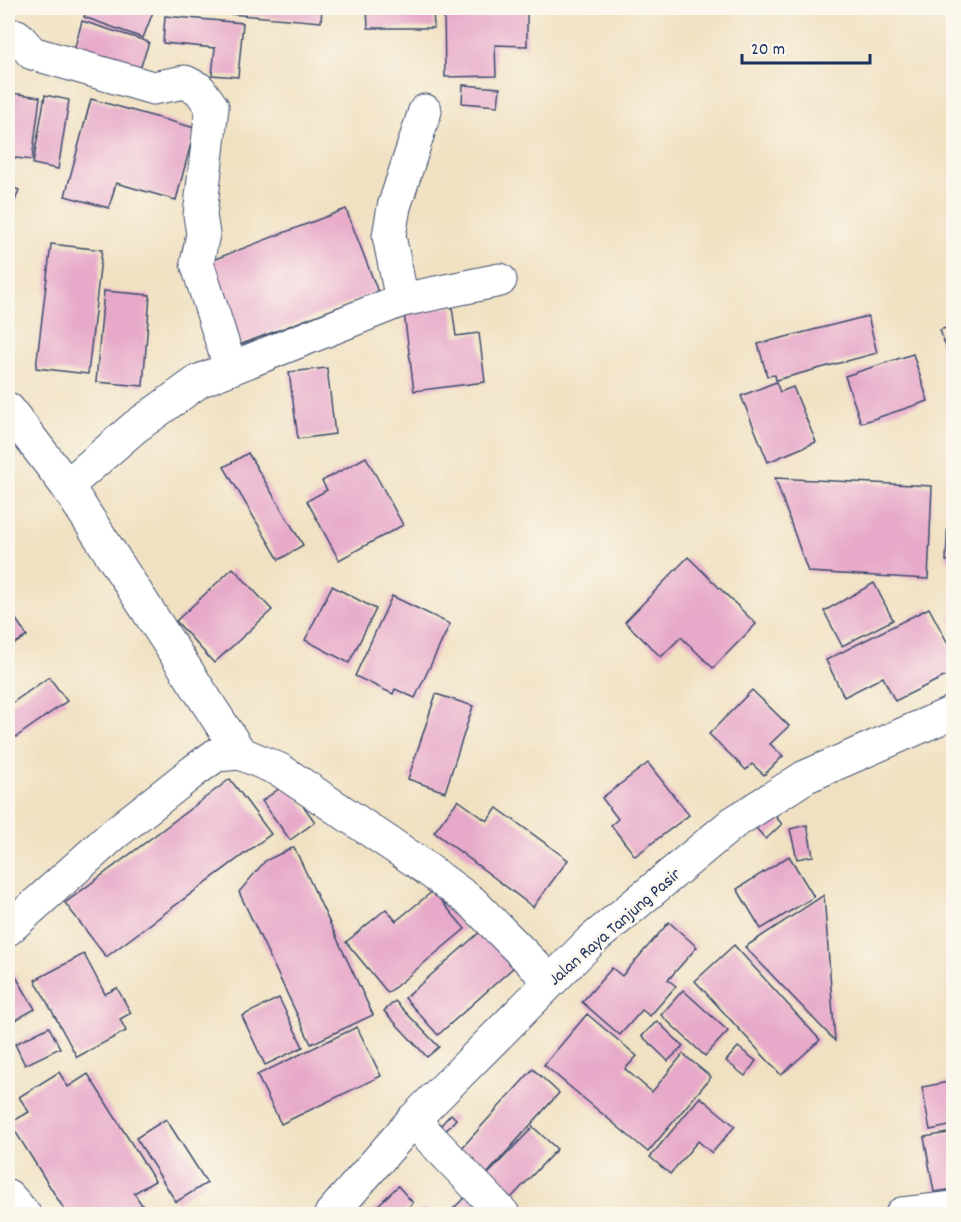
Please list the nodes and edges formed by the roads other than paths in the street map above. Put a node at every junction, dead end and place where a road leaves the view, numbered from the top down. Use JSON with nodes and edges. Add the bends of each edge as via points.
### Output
{"nodes":[{"id":1,"x":8,"y":39,"type":"edge"},
{"id":2,"x":425,"y":111,"type":"dead end"},
{"id":3,"x":500,"y":280,"type":"dead end"},
{"id":4,"x":402,"y":300,"type":"junction"},
{"id":5,"x":230,"y":367,"type":"junction"},
{"id":6,"x":8,"y":409,"type":"edge"},
{"id":7,"x":67,"y":486,"type":"junction"},
{"id":8,"x":954,"y":712,"type":"edge"},
{"id":9,"x":240,"y":753,"type":"junction"},
{"id":10,"x":8,"y":929,"type":"edge"},
{"id":11,"x":550,"y":981,"type":"junction"},
{"id":12,"x":413,"y":1120,"type":"junction"},
{"id":13,"x":8,"y":1196,"type":"edge"},
{"id":14,"x":954,"y":1208,"type":"edge"},
{"id":15,"x":24,"y":1215,"type":"edge"},
{"id":16,"x":331,"y":1215,"type":"edge"},
{"id":17,"x":503,"y":1215,"type":"edge"},
{"id":18,"x":902,"y":1215,"type":"edge"}],
"edges":[{"from":1,"to":5,"type":"street","via":[[17,36],[32,53],[153,88],[185,82],[199,89],[212,107],[200,215],[203,234],[197,263]]},
{"from":2,"to":4,"type":"street","via":[[394,207],[389,236]]},
{"from":3,"to":4,"type":"street"},
{"from":4,"to":5,"type":"street"},
{"from":5,"to":7,"type":"street","via":[[199,381],[135,427]]},
{"from":6,"to":7,"type":"street"},
{"from":7,"to":9,"type":"street"},
{"from":8,"to":11,"type":"street","name":"Jalan Raya Tanjung Pasir","via":[[805,777],[733,823],[591,941]]},
{"from":9,"to":10,"type":"street","via":[[216,755],[201,766],[114,834]]},
{"from":9,"to":11,"type":"street","via":[[280,770],[472,902]]},
{"from":11,"to":12,"type":"street","name":"Jalan Raya Tanjung Pasir"},
{"from":12,"to":16,"type":"street","name":"Jalan Raya Tanjung Pasir"},
{"from":12,"to":17,"type":"street"},
{"from":13,"to":15,"type":"street"},
{"from":14,"to":18,"type":"street"}]}
